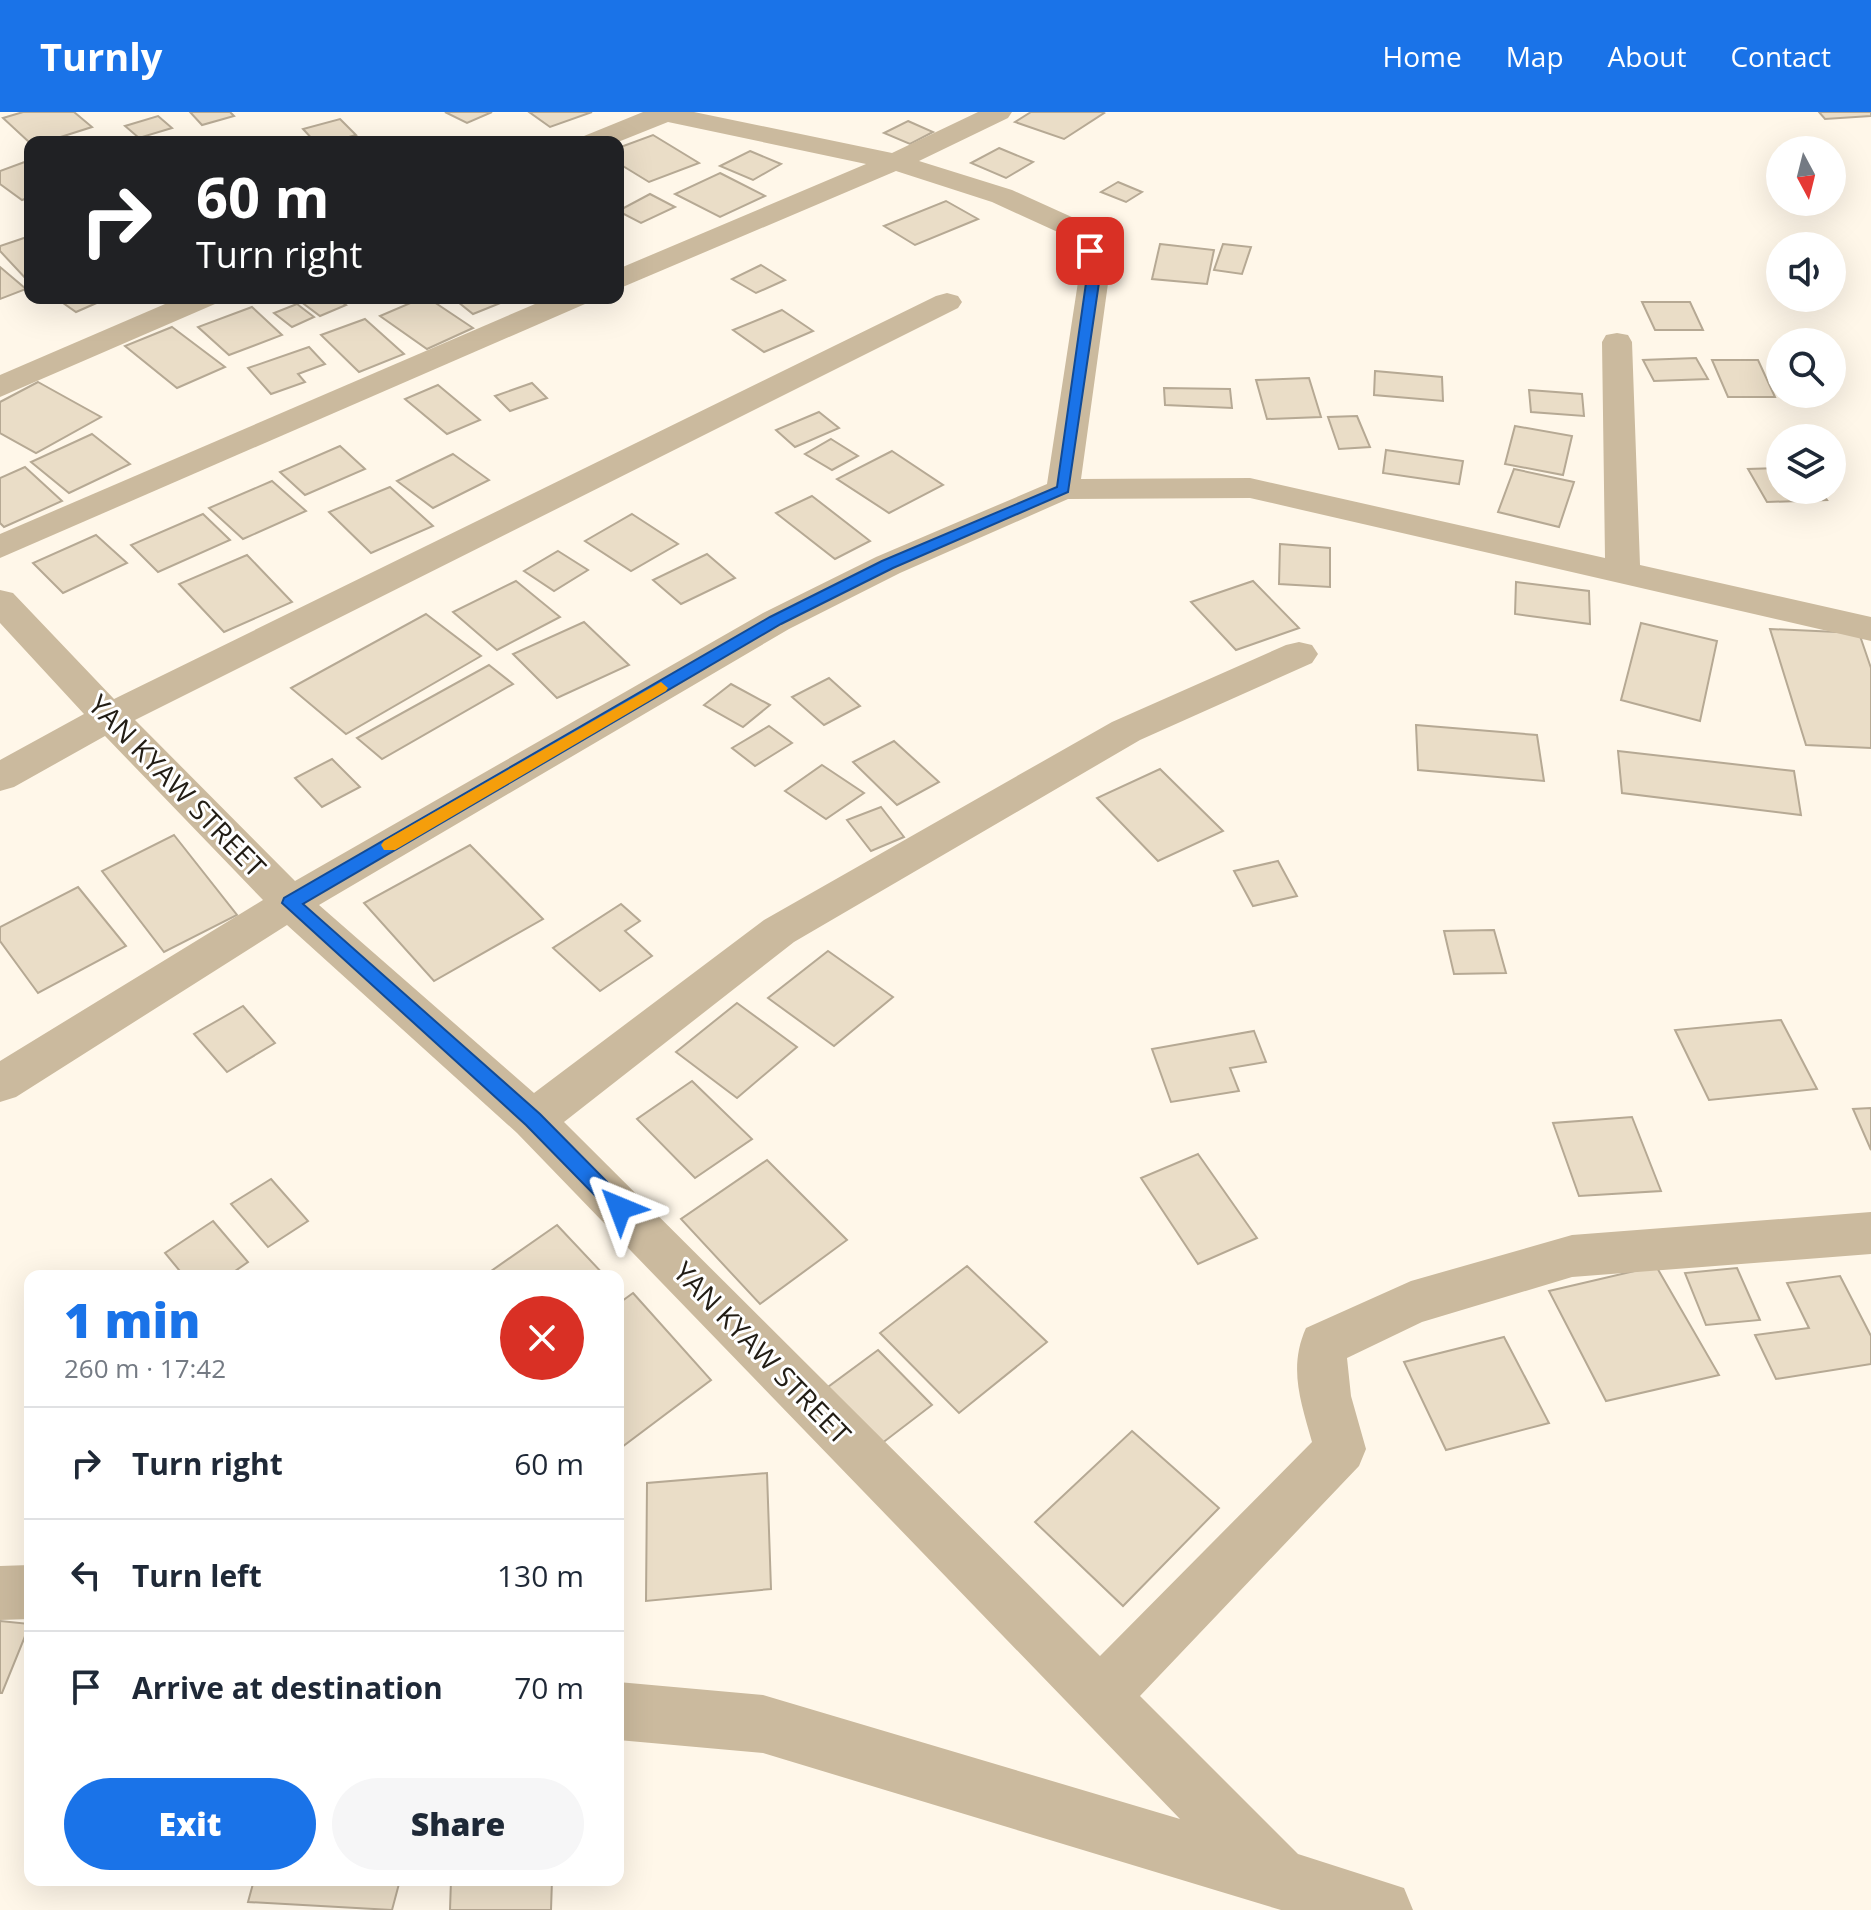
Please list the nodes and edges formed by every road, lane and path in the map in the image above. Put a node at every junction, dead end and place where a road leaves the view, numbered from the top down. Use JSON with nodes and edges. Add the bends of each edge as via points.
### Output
{"nodes":[{"id":1,"x":999,"y":112,"type":"edge"},
{"id":2,"x":661,"y":113,"type":"edge"},
{"id":3,"x":608,"y":136,"type":"edge"},
{"id":4,"x":895,"y":162,"type":"junction"},
{"id":5,"x":624,"y":277,"type":"edge"},
{"id":6,"x":947,"y":302,"type":"dead end"},
{"id":7,"x":190,"y":304,"type":"edge"},
{"id":8,"x":560,"y":304,"type":"edge"},
{"id":9,"x":1617,"y":342,"type":"dead end"},
{"id":10,"x":0,"y":387,"type":"edge"},
{"id":11,"x":1063,"y":489,"type":"junction"},
{"id":12,"x":0,"y":547,"type":"edge"},
{"id":13,"x":1623,"y":574,"type":"junction"},
{"id":14,"x":0,"y":601,"type":"edge"},
{"id":15,"x":1871,"y":629,"type":"edge"},
{"id":16,"x":1299,"y":654,"type":"dead end"},
{"id":17,"x":109,"y":717,"type":"junction"},
{"id":18,"x":0,"y":777,"type":"edge"},
{"id":19,"x":290,"y":903,"type":"junction"},
{"id":20,"x":0,"y":1084,"type":"edge"},
{"id":21,"x":533,"y":1120,"type":"junction"},
{"id":22,"x":1871,"y":1233,"type":"edge"},
{"id":23,"x":24,"y":1592,"type":"edge"},
{"id":24,"x":0,"y":1593,"type":"edge"},
{"id":25,"x":1100,"y":1697,"type":"junction"},
{"id":26,"x":624,"y":1712,"type":"edge"},
{"id":27,"x":1279,"y":1878,"type":"junction"},
{"id":28,"x":1382,"y":1910,"type":"edge"}],
"edges":[{"from":1,"to":4,"type":"street"},
{"from":2,"to":3,"type":"street"},
{"from":2,"to":4,"type":"street"},
{"from":4,"to":5,"type":"street"},
{"from":4,"to":11,"type":"street","via":[[1002,196],[1086,234],[1095,269]]},
{"from":6,"to":17,"type":"street"},
{"from":7,"to":10,"type":"street"},
{"from":8,"to":12,"type":"street"},
{"from":9,"to":13,"type":"street"},
{"from":11,"to":13,"type":"street","via":[[1250,488]]},
{"from":11,"to":19,"type":"street","via":[[888,565],[776,621]]},
{"from":13,"to":15,"type":"street"},
{"from":14,"to":17,"type":"street","name":"YAN KYAW STREET"},
{"from":16,"to":21,"type":"street","via":[[1126,731],[779,931]]},
{"from":17,"to":18,"type":"street"},
{"from":17,"to":19,"type":"street","name":"YAN KYAW STREET"},
{"from":19,"to":20,"type":"street"},
{"from":19,"to":21,"type":"street","name":"YAN KYAW STREET"},
{"from":21,"to":25,"type":"street","name":"YAN KYAW STREET"},
{"from":22,"to":25,"type":"street","via":[[1572,1256],[1411,1303],[1324,1344],[1319,1357],[1340,1449]]},
{"from":23,"to":24,"type":"street"},
{"from":25,"to":27,"type":"street","name":"YAN KYAW STREET"},
{"from":26,"to":27,"type":"street","via":[[763,1724]]},
{"from":27,"to":28,"type":"street"}]}
